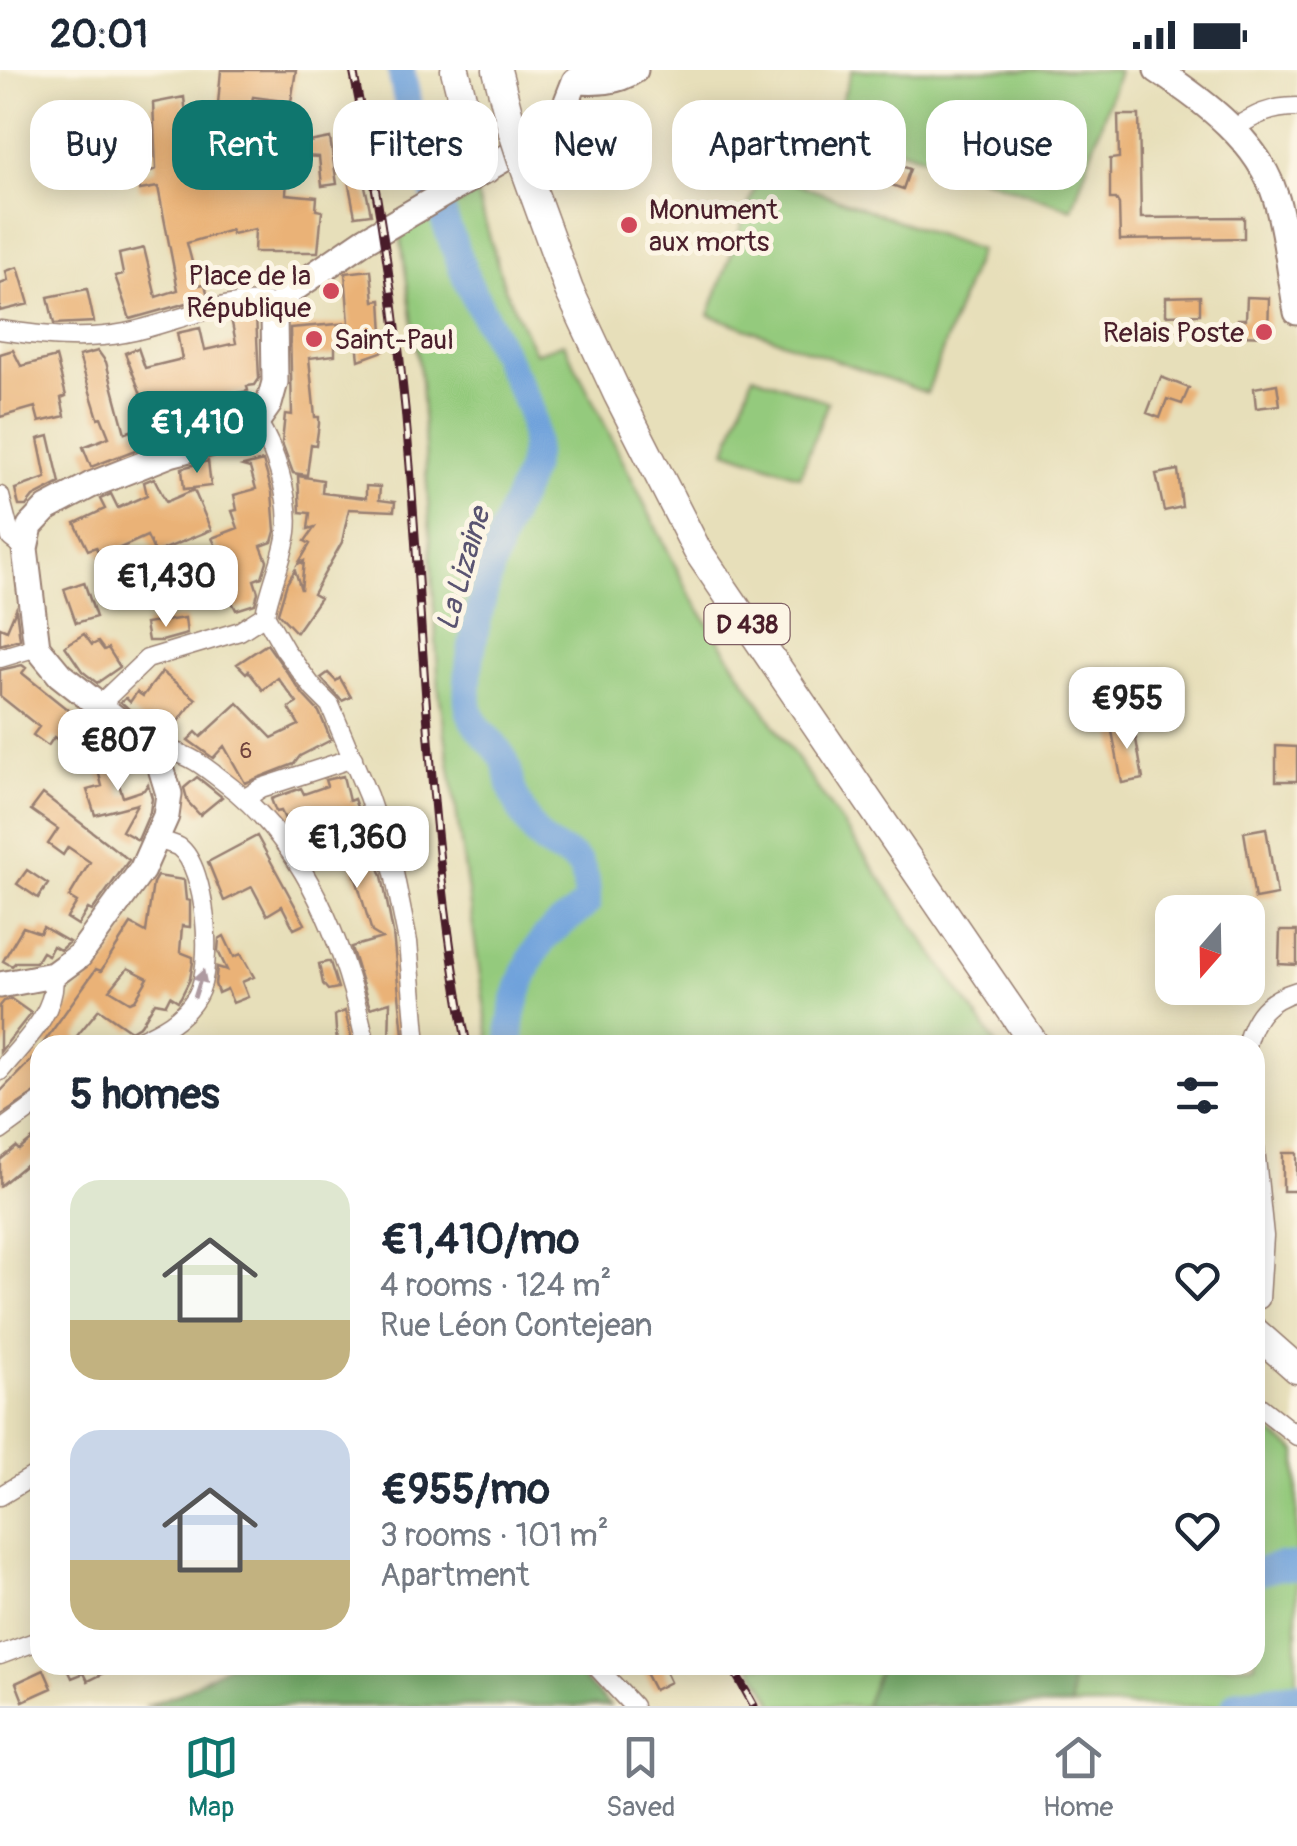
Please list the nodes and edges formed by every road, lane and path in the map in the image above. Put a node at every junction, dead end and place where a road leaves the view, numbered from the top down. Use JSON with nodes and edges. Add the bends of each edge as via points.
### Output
{"nodes":[{"id":1,"x":454,"y":70,"type":"edge"},
{"id":2,"x":497,"y":70,"type":"edge"},
{"id":3,"x":635,"y":70,"type":"edge"},
{"id":4,"x":1156,"y":70,"type":"edge"},
{"id":5,"x":570,"y":75,"type":"edge"},
{"id":6,"x":462,"y":100,"type":"edge"},
{"id":7,"x":565,"y":100,"type":"edge"},
{"id":8,"x":1297,"y":107,"type":"edge"},
{"id":9,"x":1233,"y":130,"type":"junction"},
{"id":10,"x":518,"y":135,"type":"edge"},
{"id":11,"x":450,"y":190,"type":"edge"},
{"id":12,"x":536,"y":190,"type":"edge"},
{"id":13,"x":278,"y":304,"type":"junction"},
{"id":14,"x":1297,"y":312,"type":"edge"},
{"id":15,"x":0,"y":330,"type":"edge"},
{"id":16,"x":257,"y":421,"type":"junction"},
{"id":17,"x":0,"y":496,"type":"edge"},
{"id":18,"x":25,"y":549,"type":"junction"},
{"id":19,"x":265,"y":616,"type":"junction"},
{"id":20,"x":37,"y":647,"type":"junction"},
{"id":21,"x":0,"y":658,"type":"edge"},
{"id":22,"x":98,"y":706,"type":"junction"},
{"id":23,"x":158,"y":758,"type":"junction"},
{"id":24,"x":354,"y":758,"type":"junction"},
{"id":25,"x":246,"y":798,"type":"junction"},
{"id":26,"x":158,"y":839,"type":"junction"},
{"id":27,"x":53,"y":975,"type":"junction"},
{"id":28,"x":0,"y":986,"type":"edge"},
{"id":29,"x":1297,"y":991,"type":"edge"},
{"id":30,"x":150,"y":1035,"type":"edge"},
{"id":31,"x":364,"y":1035,"type":"edge"},
{"id":32,"x":416,"y":1035,"type":"edge"},
{"id":33,"x":1028,"y":1035,"type":"edge"},
{"id":34,"x":1250,"y":1035,"type":"edge"},
{"id":35,"x":0,"y":1071,"type":"edge"},
{"id":36,"x":30,"y":1109,"type":"edge"},
{"id":37,"x":0,"y":1130,"type":"edge"},
{"id":38,"x":1265,"y":1341,"type":"edge"},
{"id":39,"x":1297,"y":1369,"type":"edge"},
{"id":40,"x":1265,"y":1412,"type":"edge"},
{"id":41,"x":1297,"y":1436,"type":"edge"},
{"id":42,"x":30,"y":1478,"type":"edge"},
{"id":43,"x":0,"y":1496,"type":"edge"},
{"id":44,"x":30,"y":1644,"type":"edge"},
{"id":45,"x":0,"y":1654,"type":"edge"},
{"id":46,"x":604,"y":1675,"type":"edge"},
{"id":47,"x":633,"y":1706,"type":"edge"}],
"edges":[{"from":1,"to":6,"type":"main road"},
{"from":2,"to":10,"type":"main road","number":"D 438"},
{"from":3,"to":5,"type":"street","via":[[600,82]]},
{"from":4,"to":9,"type":"street"},
{"from":5,"to":7,"type":"street"},
{"from":8,"to":9,"type":"street","via":[[1258,113]]},
{"from":9,"to":14,"type":"street","via":[[1255,153],[1276,197]]},
{"from":11,"to":13,"type":"street","via":[[326,266]]},
{"from":12,"to":33,"type":"main road","number":"D 438","via":[[569,290],[697,550]]},
{"from":13,"to":15,"type":"street","via":[[250,300],[84,339]]},
{"from":13,"to":16,"type":"street","via":[[274,382]]},
{"from":16,"to":18,"type":"street","via":[[46,508],[30,526]]},
{"from":16,"to":19,"type":"street","via":[[275,456],[288,511]]},
{"from":17,"to":18,"type":"street","via":[[11,538]]},
{"from":18,"to":20,"type":"street"},
{"from":19,"to":22,"type":"street","via":[[240,632],[147,659]]},
{"from":19,"to":24,"type":"street","via":[[330,705]]},
{"from":20,"to":21,"type":"street"},
{"from":20,"to":22,"type":"street"},
{"from":22,"to":23,"type":"street"},
{"from":23,"to":25,"type":"street","via":[[171,751],[190,755]]},
{"from":23,"to":26,"type":"street","via":[[168,794]]},
{"from":24,"to":25,"type":"street"},
{"from":24,"to":32,"type":"street","via":[[394,874]]},
{"from":25,"to":31,"type":"street","via":[[301,867],[334,930]]},
{"from":26,"to":27,"type":"street","via":[[79,956]]},
{"from":30,"to":26,"type":"street","one_way":true,"via":[[178,1021],[200,993],[206,958],[196,874],[180,848]]},
{"from":27,"to":28,"type":"street"},
{"from":27,"to":35,"type":"street","via":[[46,1013]]},
{"from":29,"to":34,"type":"street","via":[[1261,1009]]},
{"from":36,"to":37,"type":"street"},
{"from":38,"to":39,"type":"main road"},
{"from":40,"to":41,"type":"street"},
{"from":42,"to":43,"type":"street"},
{"from":44,"to":45,"type":"street"},
{"from":46,"to":47,"type":"street"}]}
